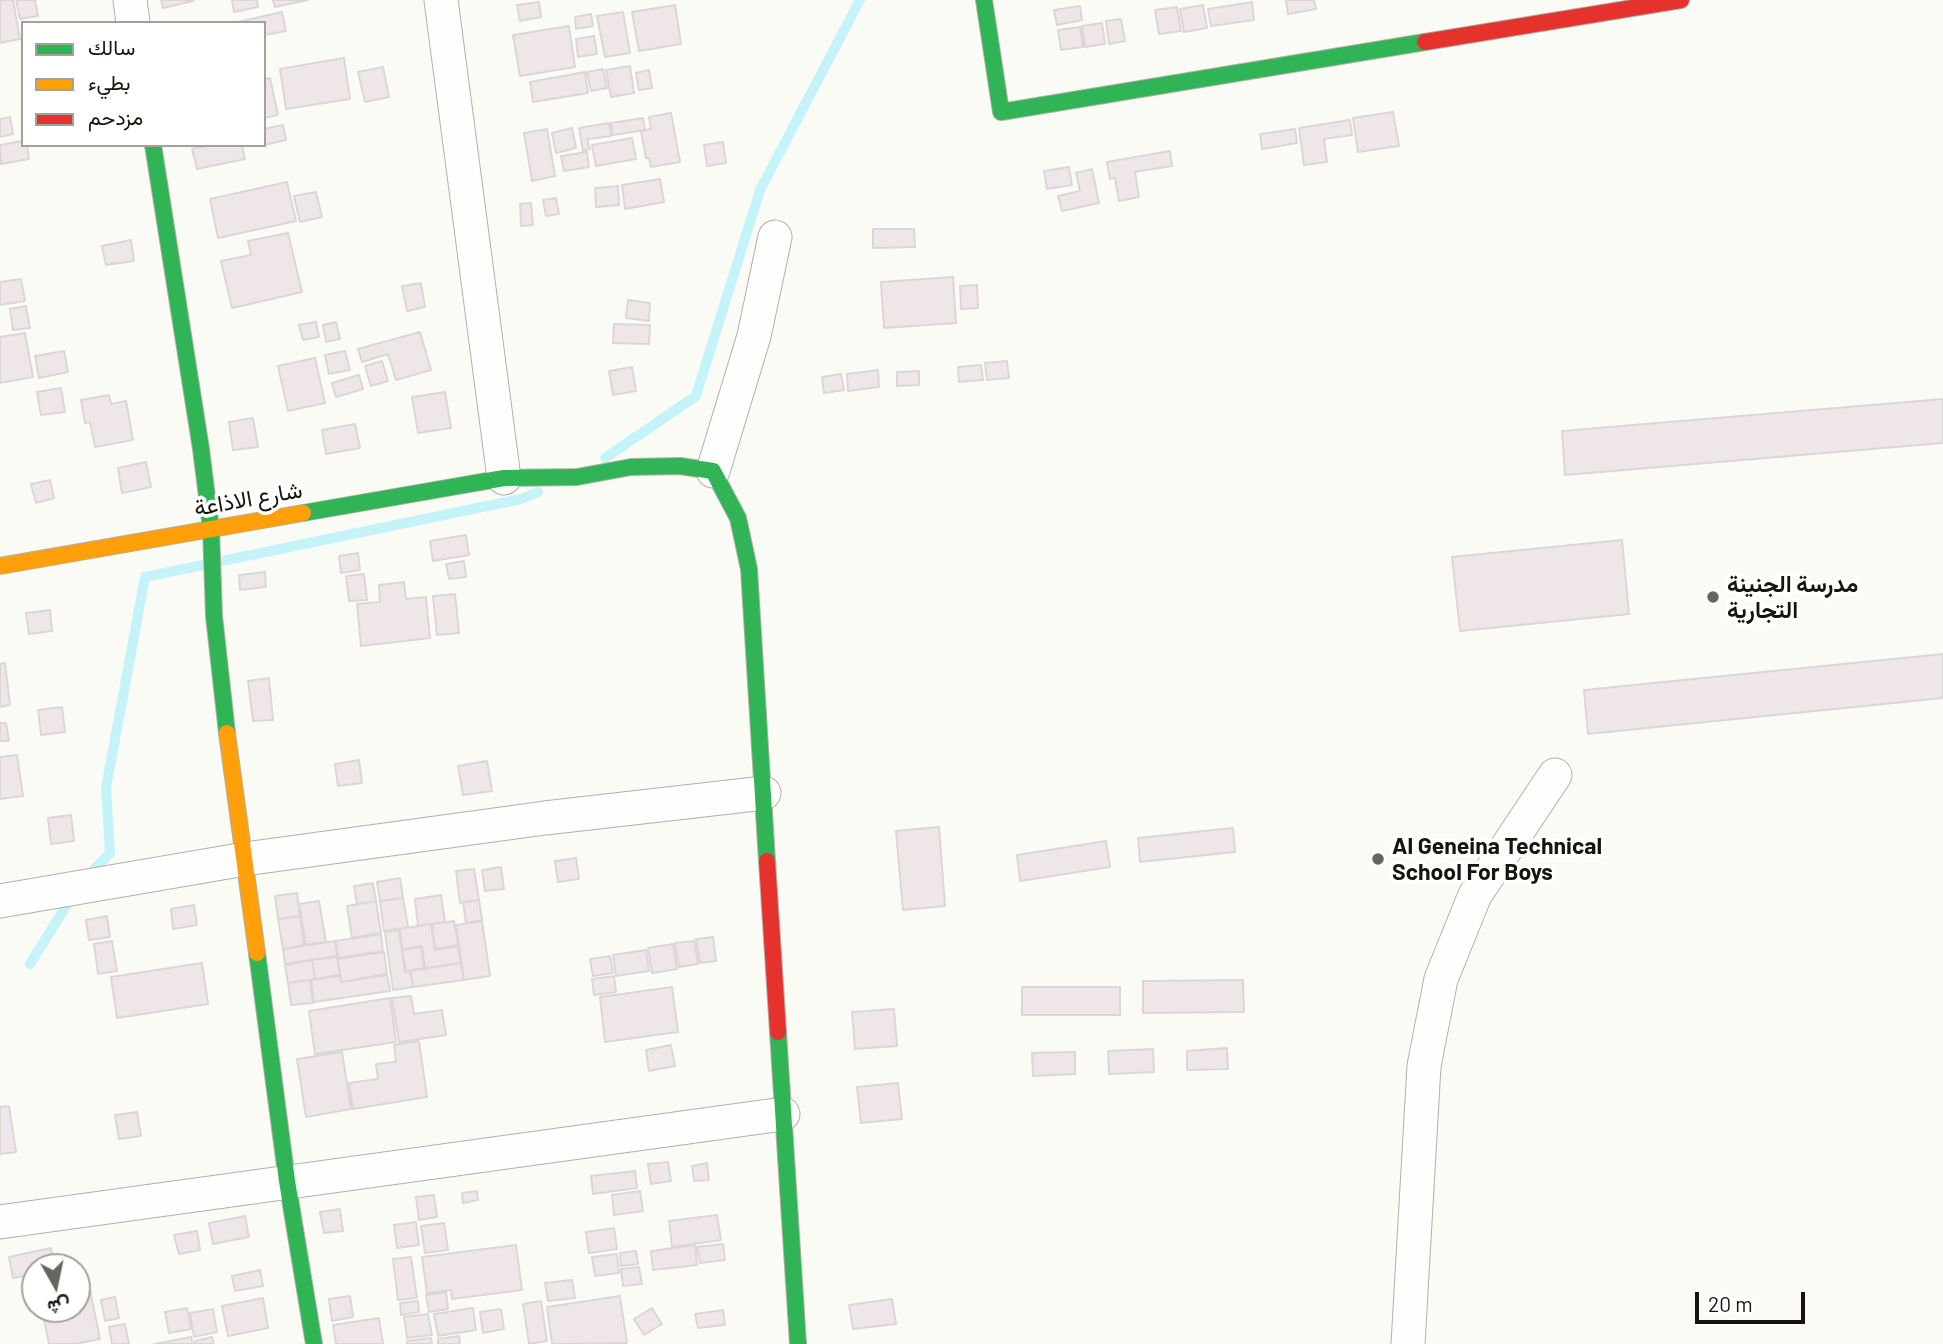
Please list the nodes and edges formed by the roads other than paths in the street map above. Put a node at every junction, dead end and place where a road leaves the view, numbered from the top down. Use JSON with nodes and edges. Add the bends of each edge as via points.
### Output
{"nodes":[{"id":1,"x":130,"y":0,"type":"edge"},
{"id":2,"x":441,"y":0,"type":"edge"},
{"id":3,"x":984,"y":0,"type":"edge"},
{"id":4,"x":1674,"y":0,"type":"edge"},
{"id":5,"x":133,"y":21,"type":"edge"},
{"id":6,"x":153,"y":147,"type":"edge"},
{"id":7,"x":775,"y":237,"type":"dead end"},
{"id":8,"x":713,"y":471,"type":"junction"},
{"id":9,"x":504,"y":478,"type":"junction"},
{"id":10,"x":211,"y":529,"type":"junction"},
{"id":11,"x":0,"y":566,"type":"edge"},
{"id":12,"x":1555,"y":775,"type":"dead end"},
{"id":13,"x":764,"y":793,"type":"junction"},
{"id":14,"x":245,"y":859,"type":"junction"},
{"id":15,"x":0,"y":901,"type":"edge"},
{"id":16,"x":783,"y":1114,"type":"junction"},
{"id":17,"x":287,"y":1181,"type":"junction"},
{"id":18,"x":0,"y":1222,"type":"edge"},
{"id":19,"x":314,"y":1344,"type":"edge"},
{"id":20,"x":798,"y":1344,"type":"edge"},
{"id":21,"x":1408,"y":1344,"type":"edge"}],
"edges":[{"from":1,"to":5,"type":"street"},
{"from":2,"to":9,"type":"street"},
{"from":3,"to":4,"type":"street","via":[[1001,113]]},
{"from":6,"to":10,"type":"street"},
{"from":7,"to":8,"type":"street","via":[[754,336]]},
{"from":8,"to":9,"type":"street","name":"شارع الاذاعة","via":[[631,467],[577,477]]},
{"from":8,"to":13,"type":"street","via":[[732,501],[745,537]]},
{"from":9,"to":10,"type":"street","name":"شارع الاذاعة"},
{"from":10,"to":11,"type":"street","name":"شارع الاذاعة"},
{"from":10,"to":14,"type":"street","via":[[223,700]]},
{"from":12,"to":21,"type":"street","via":[[1475,895],[1441,979],[1424,1066]]},
{"from":13,"to":14,"type":"street"},
{"from":13,"to":16,"type":"street"},
{"from":14,"to":15,"type":"street"},
{"from":14,"to":17,"type":"street"},
{"from":16,"to":17,"type":"street"},
{"from":16,"to":20,"type":"street"},
{"from":17,"to":18,"type":"street"},
{"from":17,"to":19,"type":"street"}]}
